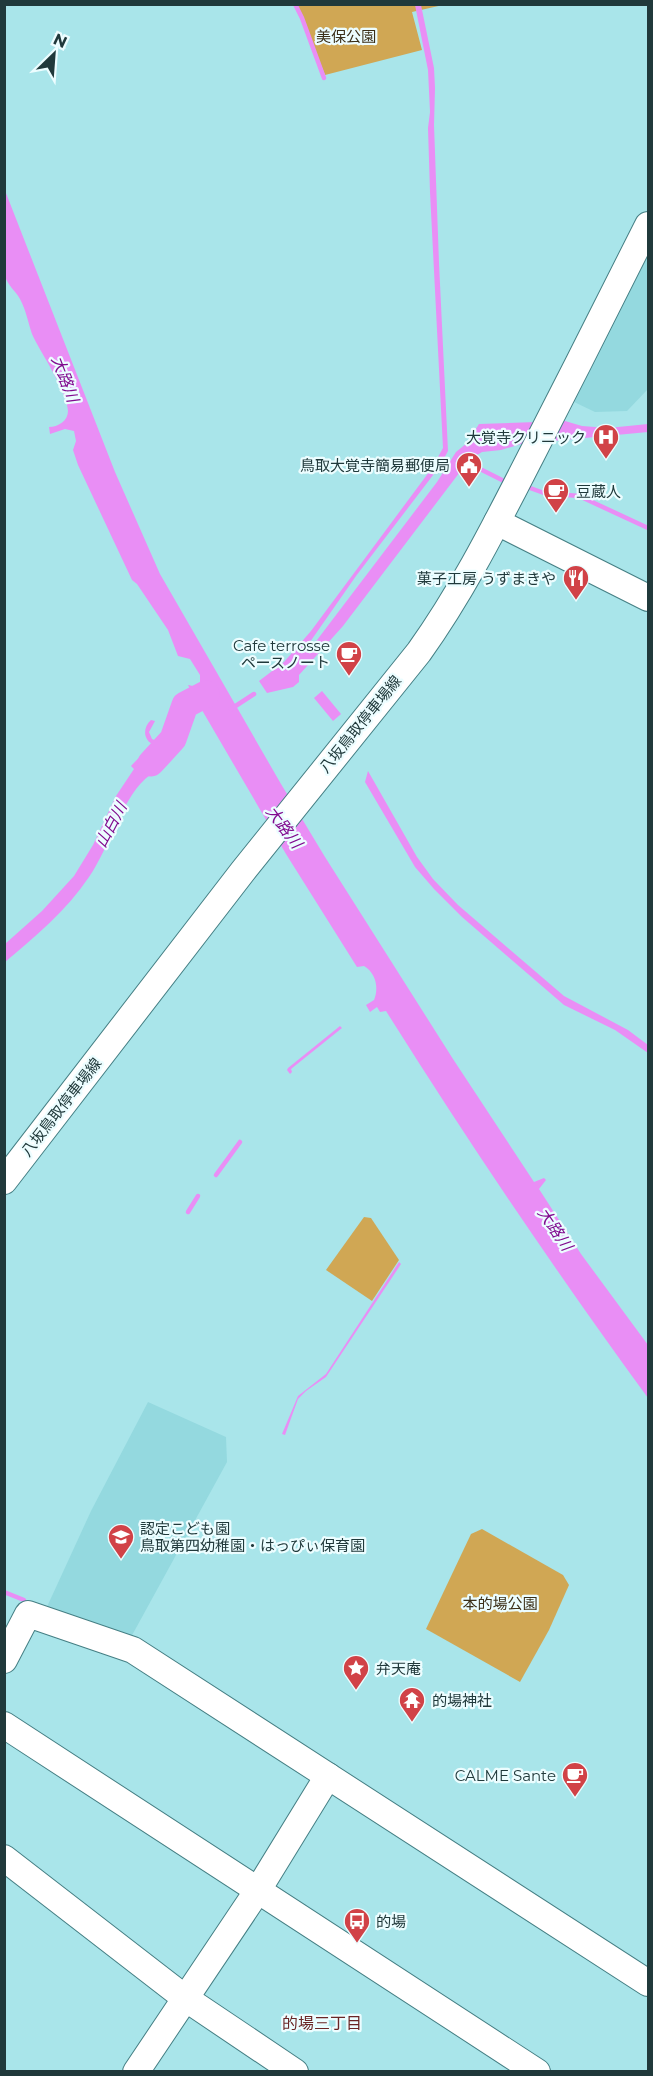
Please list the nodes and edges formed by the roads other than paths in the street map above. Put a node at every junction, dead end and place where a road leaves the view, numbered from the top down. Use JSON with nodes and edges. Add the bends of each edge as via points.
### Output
{"nodes":[{"id":1,"x":648,"y":225,"type":"edge"},
{"id":2,"x":497,"y":522,"type":"junction"},
{"id":3,"x":648,"y":598,"type":"edge"},
{"id":4,"x":4,"y":1181,"type":"edge"},
{"id":5,"x":4,"y":1660,"type":"edge"},
{"id":6,"x":4,"y":1725,"type":"edge"},
{"id":7,"x":328,"y":1776,"type":"junction"},
{"id":8,"x":4,"y":1858,"type":"edge"},
{"id":9,"x":258,"y":1890,"type":"junction"},
{"id":10,"x":648,"y":1983,"type":"edge"},
{"id":11,"x":185,"y":1998,"type":"junction"},
{"id":12,"x":262,"y":2063,"type":"edge"},
{"id":13,"x":136,"y":2072,"type":"edge"},
{"id":14,"x":295,"y":2072,"type":"edge"},
{"id":15,"x":537,"y":2072,"type":"edge"}],
"edges":[{"from":1,"to":2,"type":"street","name":"八坂鳥取停車場線"},
{"from":2,"to":3,"type":"street"},
{"from":2,"to":4,"type":"street","name":"八坂鳥取停車場線","via":[[463,586],[419,652]]},
{"from":5,"to":7,"type":"street","via":[[28,1614],[134,1650]]},
{"from":6,"to":9,"type":"street"},
{"from":7,"to":9,"type":"street"},
{"from":7,"to":10,"type":"street"},
{"from":8,"to":11,"type":"street"},
{"from":9,"to":11,"type":"street"},
{"from":9,"to":15,"type":"street"},
{"from":11,"to":12,"type":"street"},
{"from":11,"to":13,"type":"street"},
{"from":12,"to":14,"type":"street"}]}
